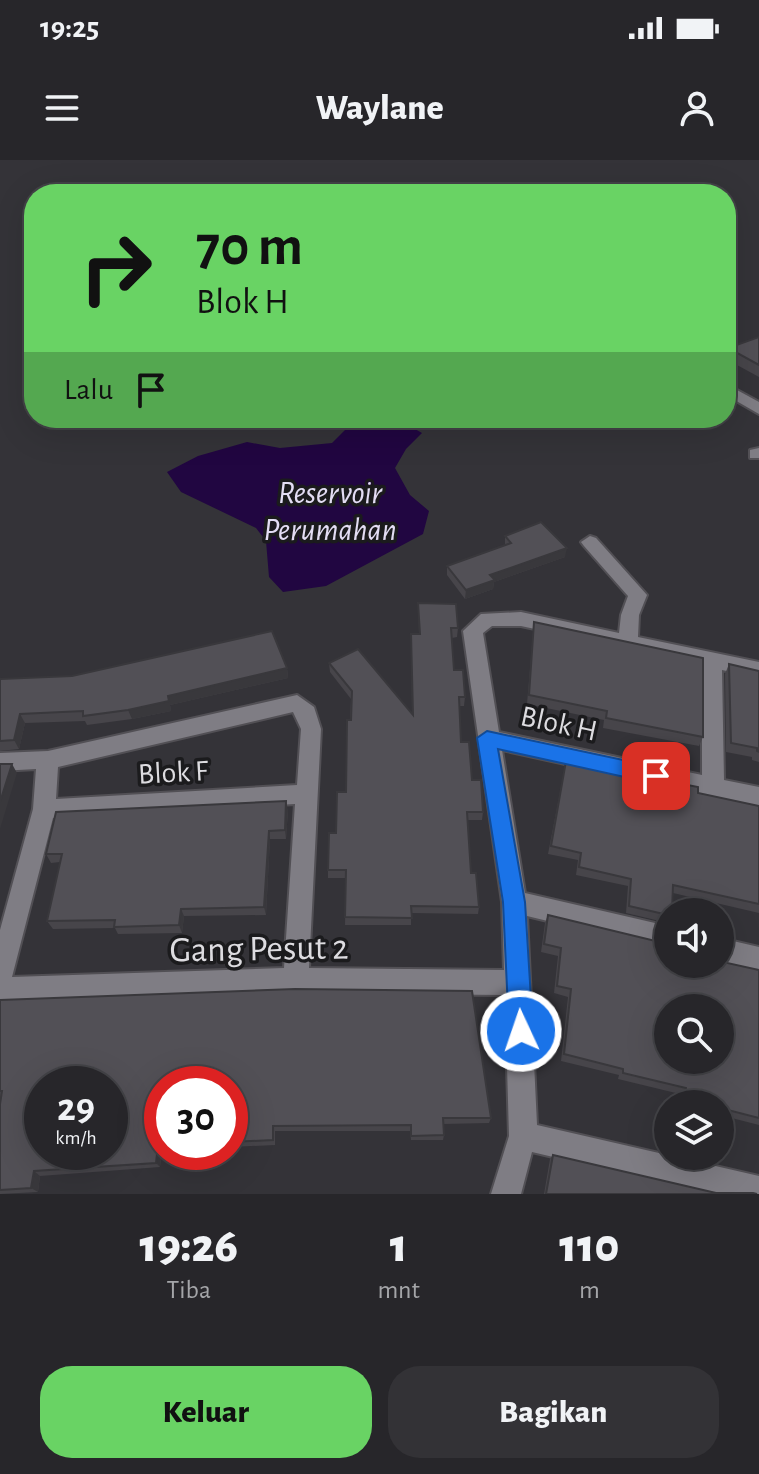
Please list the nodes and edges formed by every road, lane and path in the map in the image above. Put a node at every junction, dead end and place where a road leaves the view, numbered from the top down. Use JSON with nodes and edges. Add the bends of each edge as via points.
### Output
{"nodes":[{"id":1,"x":736,"y":394,"type":"edge"},
{"id":2,"x":759,"y":409,"type":"edge"},
{"id":3,"x":590,"y":542,"type":"dead end"},
{"id":4,"x":628,"y":642,"type":"junction"},
{"id":5,"x":712,"y":660,"type":"junction"},
{"id":6,"x":759,"y":670,"type":"edge"},
{"id":7,"x":487,"y":738,"type":"junction"},
{"id":8,"x":48,"y":760,"type":"junction"},
{"id":9,"x":0,"y":762,"type":"edge"},
{"id":10,"x":713,"y":788,"type":"junction"},
{"id":11,"x":305,"y":794,"type":"junction"},
{"id":12,"x":759,"y":797,"type":"edge"},
{"id":13,"x":44,"y":809,"type":"junction"},
{"id":14,"x":514,"y":902,"type":"junction"},
{"id":15,"x":654,"y":935,"type":"edge"},
{"id":16,"x":734,"y":953,"type":"edge"},
{"id":17,"x":759,"y":959,"type":"edge"},
{"id":18,"x":0,"y":976,"type":"edge"},
{"id":19,"x":296,"y":980,"type":"junction"},
{"id":20,"x":519,"y":983,"type":"junction"},
{"id":21,"x":0,"y":990,"type":"edge"},
{"id":22,"x":523,"y":1136,"type":"junction"},
{"id":23,"x":759,"y":1191,"type":"edge"},
{"id":24,"x":506,"y":1194,"type":"edge"}],
"edges":[{"from":1,"to":2,"type":"street"},
{"from":3,"to":4,"type":"street","via":[[638,595]]},
{"from":4,"to":5,"type":"street"},
{"from":4,"to":7,"type":"street","via":[[521,619],[479,623],[473,641]]},
{"from":5,"to":6,"type":"street"},
{"from":5,"to":10,"type":"street"},
{"from":7,"to":10,"type":"street","name":"Blok H"},
{"from":7,"to":14,"type":"street"},
{"from":8,"to":9,"type":"street"},
{"from":8,"to":11,"type":"street","via":[[297,703],[310,719]]},
{"from":8,"to":13,"type":"street"},
{"from":10,"to":12,"type":"street","name":"Blok H"},
{"from":11,"to":13,"type":"street","name":"Blok F"},
{"from":11,"to":19,"type":"street"},
{"from":13,"to":18,"type":"street"},
{"from":14,"to":15,"type":"street"},
{"from":14,"to":20,"type":"street"},
{"from":16,"to":17,"type":"street"},
{"from":19,"to":20,"type":"street","name":"Gang Pesut 2"},
{"from":19,"to":21,"type":"street","name":"Gang Pesut 2"},
{"from":20,"to":22,"type":"street"},
{"from":22,"to":23,"type":"street"},
{"from":22,"to":24,"type":"street"}]}
